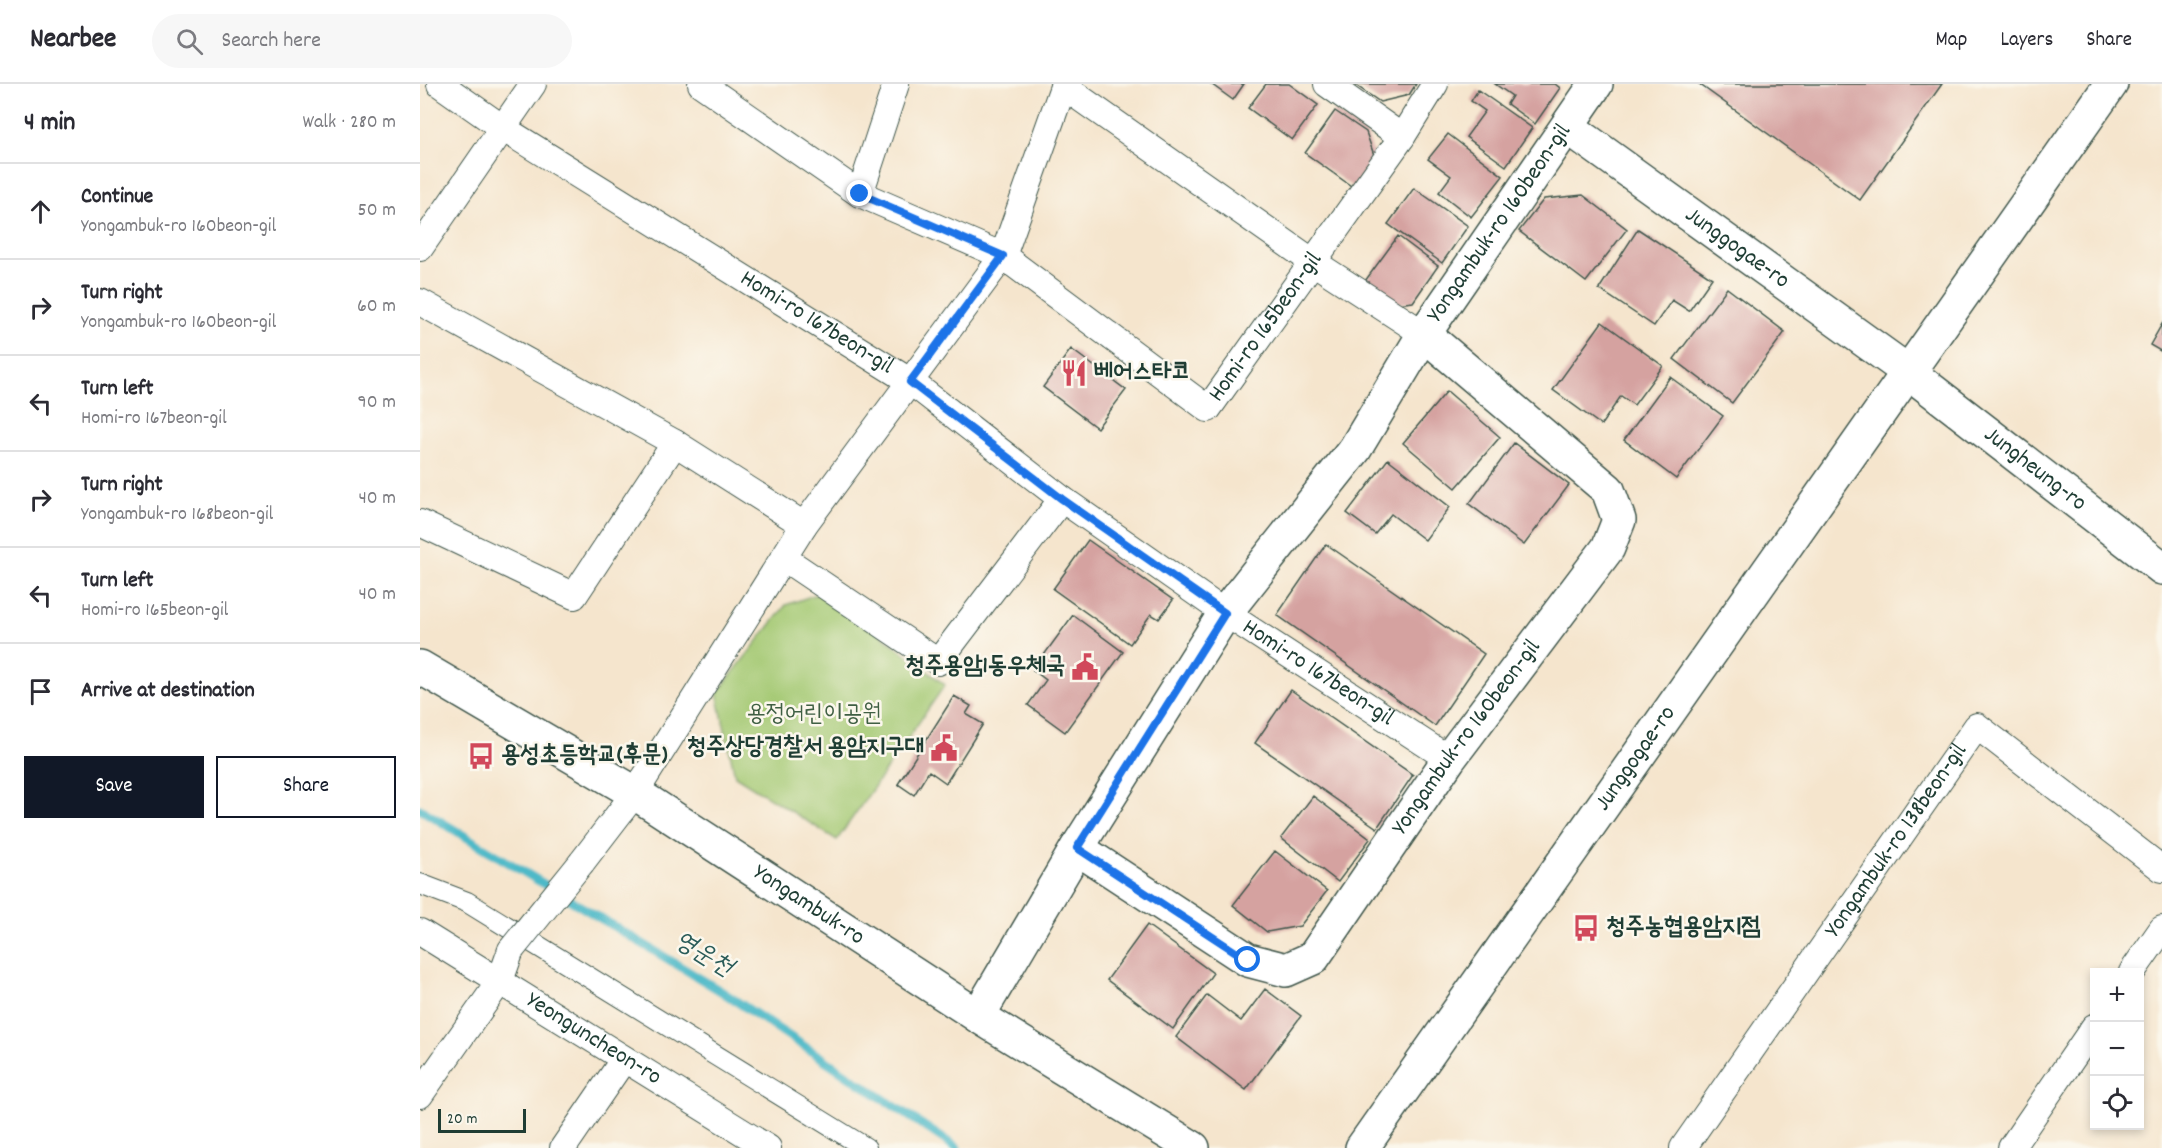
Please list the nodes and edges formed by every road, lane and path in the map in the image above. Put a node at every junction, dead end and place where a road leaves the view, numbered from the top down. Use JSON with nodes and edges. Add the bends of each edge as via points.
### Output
{"nodes":[{"id":1,"x":440,"y":84,"type":"edge"},
{"id":2,"x":533,"y":84,"type":"edge"},
{"id":3,"x":701,"y":84,"type":"edge"},
{"id":4,"x":896,"y":84,"type":"edge"},
{"id":5,"x":1327,"y":84,"type":"edge"},
{"id":6,"x":1435,"y":84,"type":"edge"},
{"id":7,"x":1596,"y":84,"type":"edge"},
{"id":8,"x":2110,"y":84,"type":"edge"},
{"id":9,"x":1064,"y":85,"type":"edge"},
{"id":10,"x":732,"y":94,"type":"edge"},
{"id":11,"x":1568,"y":127,"type":"junction"},
{"id":12,"x":504,"y":129,"type":"junction"},
{"id":13,"x":1402,"y":136,"type":"junction"},
{"id":14,"x":860,"y":194,"type":"junction"},
{"id":15,"x":420,"y":248,"type":"edge"},
{"id":16,"x":1003,"y":256,"type":"junction"},
{"id":17,"x":1313,"y":262,"type":"junction"},
{"id":18,"x":420,"y":302,"type":"edge"},
{"id":19,"x":1424,"y":334,"type":"junction"},
{"id":20,"x":1907,"y":370,"type":"junction"},
{"id":21,"x":910,"y":382,"type":"junction"},
{"id":22,"x":675,"y":443,"type":"junction"},
{"id":23,"x":1062,"y":499,"type":"junction"},
{"id":24,"x":420,"y":524,"type":"edge"},
{"id":25,"x":804,"y":525,"type":"junction"},
{"id":26,"x":785,"y":559,"type":"junction"},
{"id":27,"x":2162,"y":568,"type":"edge"},
{"id":28,"x":1225,"y":613,"type":"junction"},
{"id":29,"x":420,"y":667,"type":"edge"},
{"id":30,"x":1449,"y":759,"type":"junction"},
{"id":31,"x":635,"y":793,"type":"junction"},
{"id":32,"x":1077,"y":848,"type":"junction"},
{"id":33,"x":2162,"y":869,"type":"edge"},
{"id":34,"x":420,"y":884,"type":"edge"},
{"id":35,"x":2162,"y":928,"type":"edge"},
{"id":36,"x":420,"y":932,"type":"edge"},
{"id":37,"x":2135,"y":968,"type":"edge"},
{"id":38,"x":500,"y":981,"type":"junction"},
{"id":39,"x":978,"y":1016,"type":"junction"},
{"id":40,"x":2090,"y":1033,"type":"edge"},
{"id":41,"x":624,"y":1059,"type":"junction"},
{"id":42,"x":420,"y":1095,"type":"edge"},
{"id":43,"x":562,"y":1148,"type":"edge"},
{"id":44,"x":768,"y":1148,"type":"edge"},
{"id":45,"x":866,"y":1148,"type":"edge"},
{"id":46,"x":1193,"y":1148,"type":"edge"},
{"id":47,"x":1362,"y":1148,"type":"edge"},
{"id":48,"x":1683,"y":1148,"type":"edge"},
{"id":49,"x":2011,"y":1148,"type":"edge"}],
"edges":[{"from":1,"to":12,"type":"street","name":"Homi-ro 167beon-gil"},
{"from":2,"to":12,"type":"street"},
{"from":3,"to":10,"type":"street","name":"Homi-ro 165beon-gil"},
{"from":4,"to":14,"type":"street"},
{"from":5,"to":13,"type":"street"},
{"from":6,"to":13,"type":"street","name":"Homi-ro 165beon-gil"},
{"from":7,"to":11,"type":"street","name":"Yongambuk-ro 160beon-gil"},
{"from":8,"to":20,"type":"street","name":"Junggogae-ro"},
{"from":9,"to":16,"type":"street"},
{"from":9,"to":17,"type":"street"},
{"from":10,"to":14,"type":"street","name":"Homi-ro 165beon-gil"},
{"from":11,"to":19,"type":"street","name":"Yongambuk-ro 160beon-gil"},
{"from":11,"to":20,"type":"street","name":"Junggogae-ro"},
{"from":12,"to":15,"type":"street"},
{"from":12,"to":21,"type":"street","name":"Homi-ro 167beon-gil"},
{"from":13,"to":17,"type":"street","name":"Homi-ro 165beon-gil"},
{"from":14,"to":16,"type":"street","name":"Homi-ro 165beon-gil"},
{"from":16,"to":17,"type":"street","name":"Homi-ro 165beon-gil","via":[[1208,409]]},
{"from":16,"to":21,"type":"street"},
{"from":17,"to":19,"type":"street"},
{"from":18,"to":22,"type":"street"},
{"from":19,"to":28,"type":"street","name":"Yongambuk-ro 160beon-gil","via":[[1355,449]]},
{"from":19,"to":30,"type":"street","name":"Yongambuk-ro 160beon-gil","via":[[1608,490],[1619,520],[1608,548]]},
{"from":20,"to":27,"type":"street","name":"Jungheung-ro"},
{"from":20,"to":47,"type":"street","name":"Junggogae-ro"},
{"from":21,"to":23,"type":"street","name":"Homi-ro 167beon-gil"},
{"from":21,"to":25,"type":"street"},
{"from":22,"to":24,"type":"street","via":[[574,596]]},
{"from":22,"to":25,"type":"street"},
{"from":23,"to":26,"type":"street","via":[[938,662]]},
{"from":23,"to":28,"type":"street","name":"Homi-ro 167beon-gil"},
{"from":25,"to":26,"type":"street"},
{"from":26,"to":31,"type":"street"},
{"from":28,"to":30,"type":"street","name":"Homi-ro 167beon-gil"},
{"from":28,"to":32,"type":"street","name":"Yongambuk-ro 160beon-gil"},
{"from":29,"to":31,"type":"street","name":"Yongambuk-ro"},
{"from":30,"to":32,"type":"street","name":"Yongambuk-ro 160beon-gil","via":[[1313,958],[1286,970],[1248,960]]},
{"from":31,"to":38,"type":"street","bridge":true,"via":[[511,950]]},
{"from":31,"to":39,"type":"street","name":"Yongambuk-ro"},
{"from":32,"to":39,"type":"street","name":"Yongambuk-ro 160beon-gil"},
{"from":33,"to":48,"type":"street","name":"Yongambuk-ro 138beon-gil","via":[[1977,726]]},
{"from":34,"to":45,"type":"street","via":[[467,902]]},
{"from":35,"to":37,"type":"street"},
{"from":36,"to":38,"type":"street","name":"Yeonguncheon-ro"},
{"from":38,"to":41,"type":"street","name":"Yeonguncheon-ro"},
{"from":38,"to":42,"type":"street"},
{"from":39,"to":46,"type":"street","name":"Yongambuk-ro"},
{"from":40,"to":49,"type":"street"},
{"from":41,"to":43,"type":"street"},
{"from":41,"to":44,"type":"street","name":"Yeonguncheon-ro"}]}
